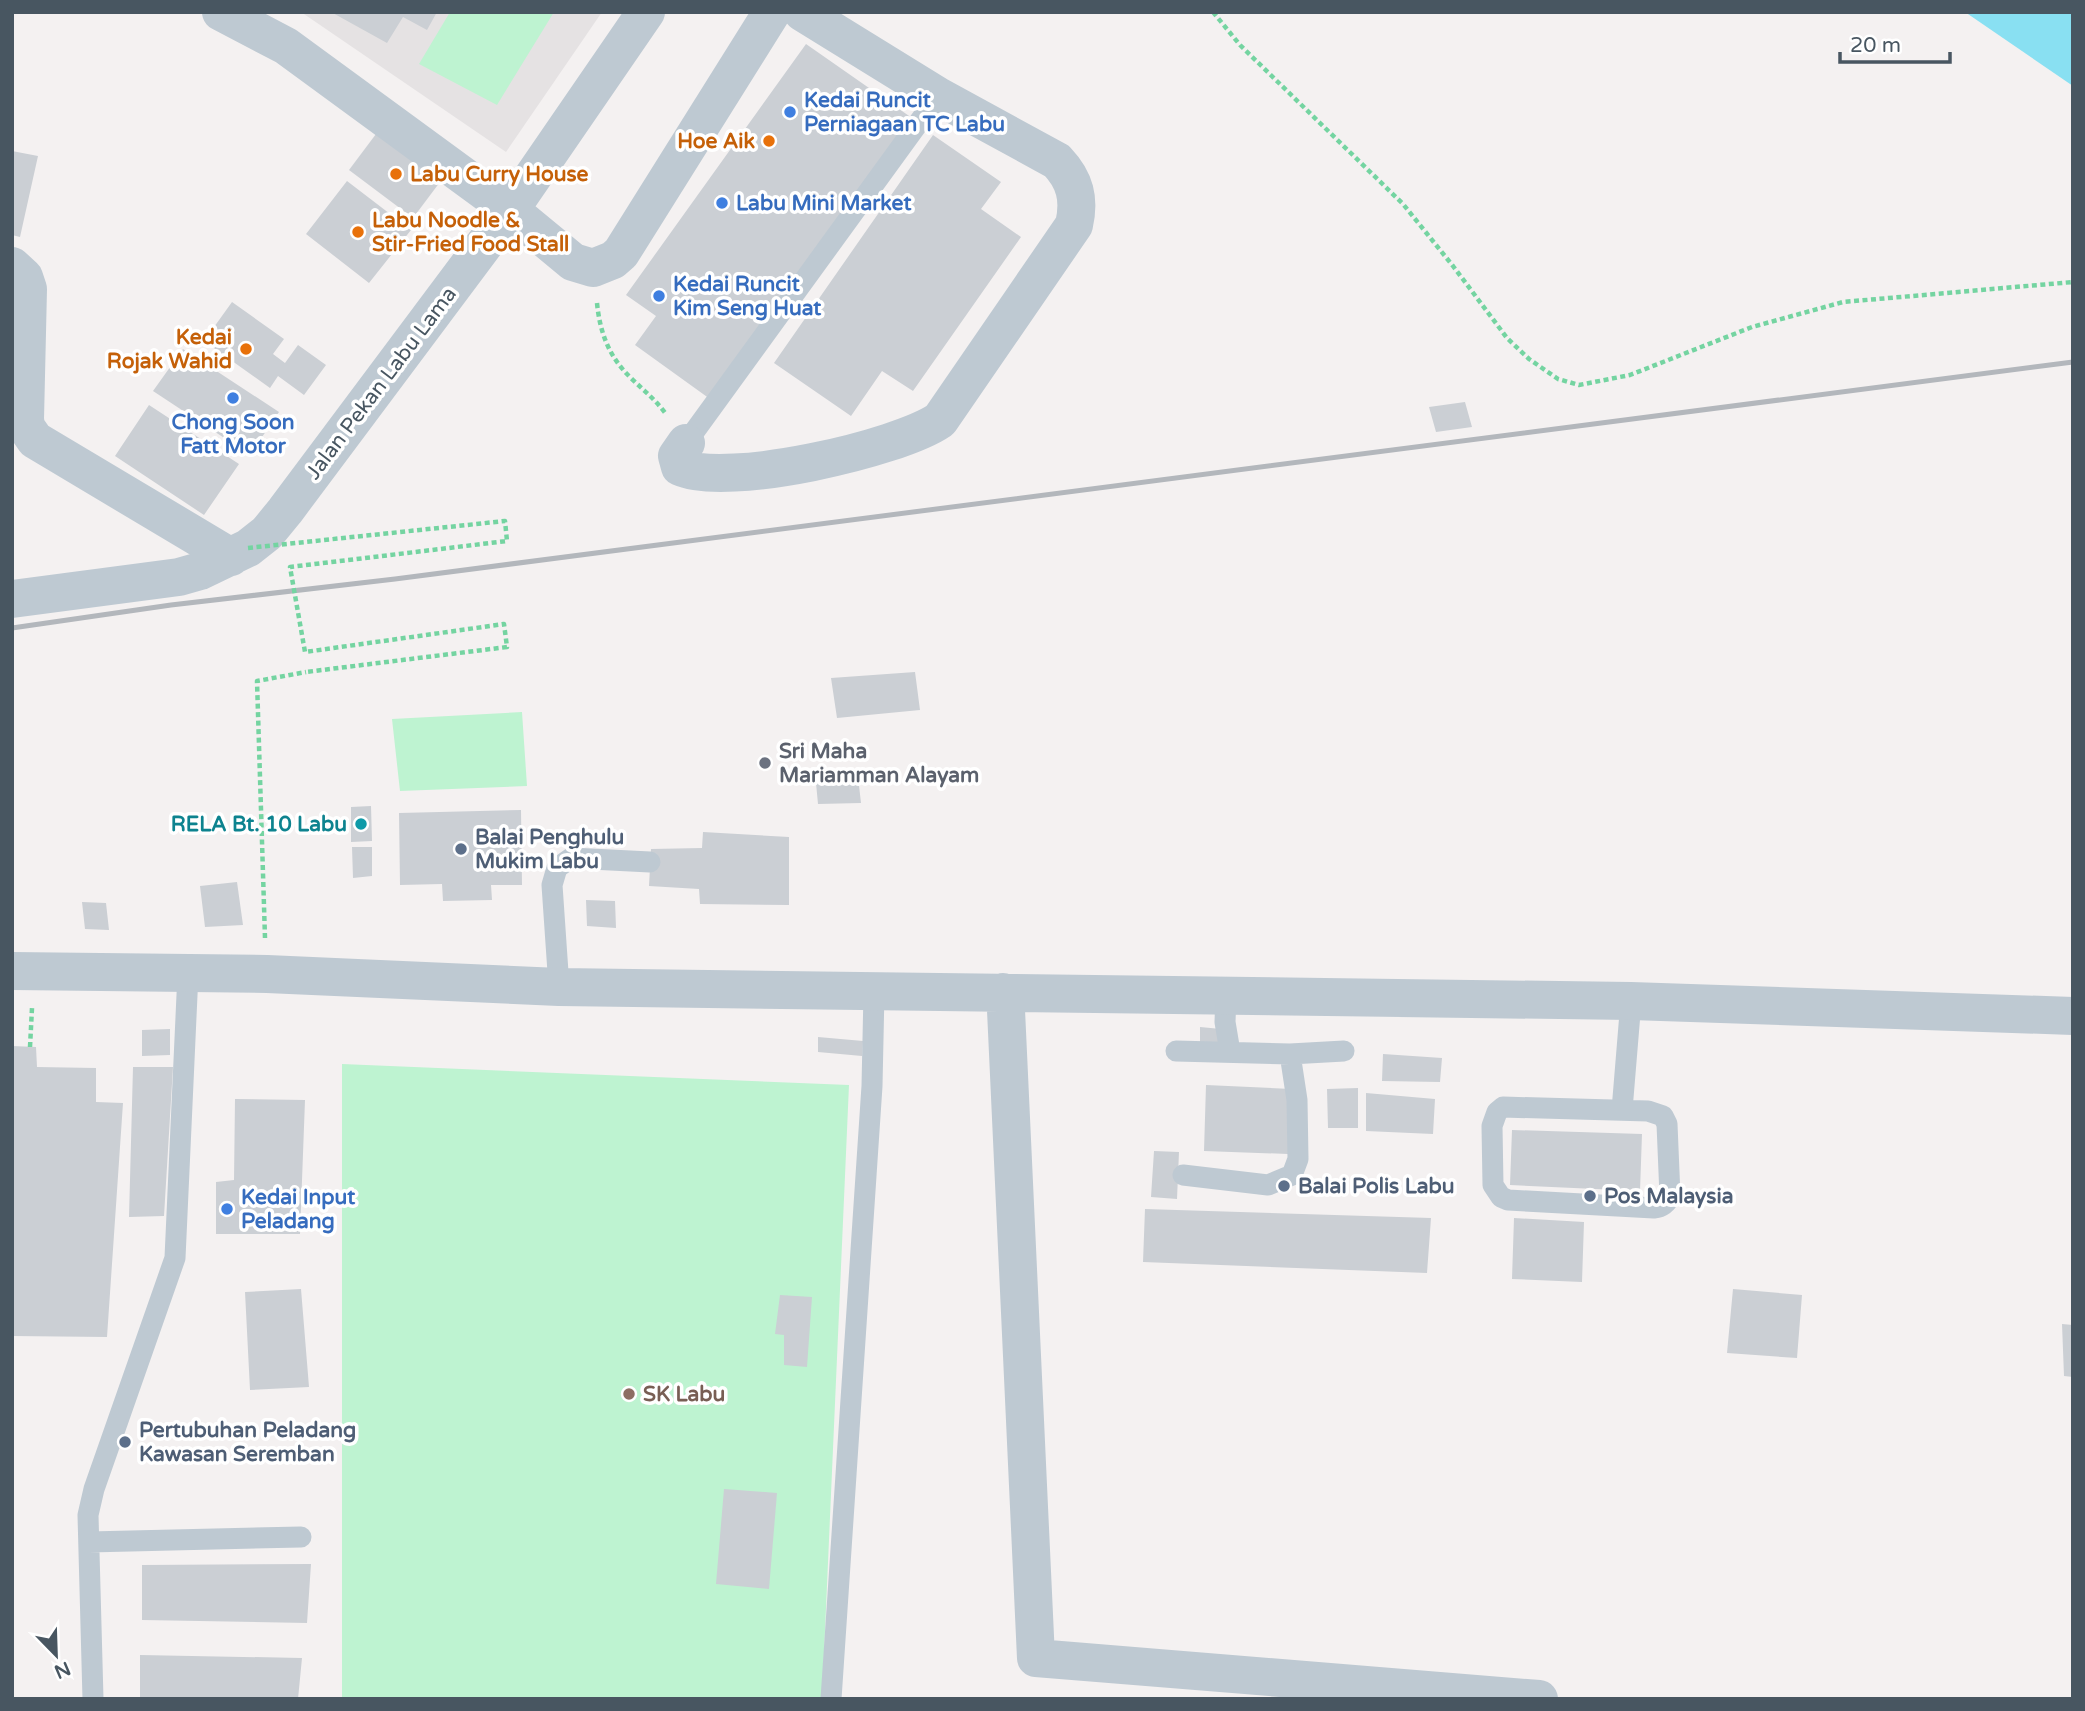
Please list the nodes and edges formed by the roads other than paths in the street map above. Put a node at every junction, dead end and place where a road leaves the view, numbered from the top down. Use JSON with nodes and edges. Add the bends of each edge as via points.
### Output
{"nodes":[{"id":1,"x":221,"y":12,"type":"edge"},
{"id":2,"x":646,"y":12,"type":"edge"},
{"id":3,"x":772,"y":12,"type":"edge"},
{"id":4,"x":802,"y":12,"type":"edge"},
{"id":5,"x":938,"y":96,"type":"junction"},
{"id":6,"x":510,"y":209,"type":"junction"},
{"id":7,"x":12,"y":266,"type":"edge"},
{"id":8,"x":686,"y":443,"type":"joint"},
{"id":9,"x":239,"y":553,"type":"junction"},
{"id":10,"x":12,"y":599,"type":"edge"},
{"id":11,"x":650,"y":862,"type":"dead end"},
{"id":12,"x":12,"y":971,"type":"edge"},
{"id":13,"x":188,"y":973,"type":"junction"},
{"id":14,"x":559,"y":987,"type":"junction"},
{"id":15,"x":874,"y":992,"type":"junction"},
{"id":16,"x":1003,"y":992,"type":"junction"},
{"id":17,"x":1226,"y":995,"type":"junction"},
{"id":18,"x":1632,"y":1001,"type":"junction"},
{"id":19,"x":2073,"y":1016,"type":"edge"},
{"id":20,"x":1176,"y":1051,"type":"dead end"},
{"id":21,"x":1344,"y":1051,"type":"dead end"},
{"id":22,"x":1230,"y":1052,"type":"junction"},
{"id":23,"x":1290,"y":1054,"type":"junction"},
{"id":24,"x":1622,"y":1110,"type":"junction"},
{"id":25,"x":1183,"y":1175,"type":"dead end"},
{"id":26,"x":301,"y":1537,"type":"dead end"},
{"id":27,"x":89,"y":1542,"type":"junction"},
{"id":28,"x":93,"y":1699,"type":"edge"},
{"id":29,"x":831,"y":1699,"type":"edge"},
{"id":30,"x":1539,"y":1699,"type":"edge"}],
"edges":[{"from":1,"to":6,"type":"street","via":[[286,46]]},
{"from":2,"to":6,"type":"street","name":"Jalan Pekan Labu Lama"},
{"from":3,"to":6,"type":"street","via":[[613,260],[593,268],[573,262]]},
{"from":4,"to":5,"type":"street"},
{"from":5,"to":8,"type":"lane"},
{"from":5,"to":8,"type":"street","via":[[1057,161],[1072,180],[1077,201],[1069,236],[940,420],[878,445],[782,469],[690,472],[677,462]]},
{"from":6,"to":9,"type":"street","name":"Jalan Pekan Labu Lama","via":[[285,511],[267,533]]},
{"from":7,"to":9,"type":"street","via":[[24,277],[28,289],[25,419],[30,434]]},
{"from":9,"to":10,"type":"street","name":"Jalan Pekan Labu Lama","via":[[179,577]]},
{"from":11,"to":14,"type":"lane","via":[[571,858],[557,868],[552,885]]},
{"from":12,"to":13,"type":"street"},
{"from":13,"to":14,"type":"street"},
{"from":13,"to":27,"type":"lane","via":[[175,1258],[94,1489],[88,1515]]},
{"from":14,"to":15,"type":"street"},
{"from":15,"to":16,"type":"street"},
{"from":15,"to":29,"type":"lane","via":[[872,1086]]},
{"from":16,"to":17,"type":"street"},
{"from":16,"to":30,"type":"street","via":[[1036,1658]]},
{"from":17,"to":18,"type":"street"},
{"from":17,"to":22,"type":"lane"},
{"from":18,"to":19,"type":"street"},
{"from":18,"to":24,"type":"lane"},
{"from":20,"to":22,"type":"lane"},
{"from":21,"to":23,"type":"lane"},
{"from":22,"to":23,"type":"lane"},
{"from":23,"to":25,"type":"lane","via":[[1298,1159],[1292,1175],[1268,1185]]},
{"from":24,"to":24,"type":"lane","via":[[1656,1113],[1667,1124],[1670,1196],[1661,1207],[1508,1200],[1496,1192],[1492,1126],[1503,1107]]},
{"from":26,"to":27,"type":"lane"},
{"from":27,"to":28,"type":"lane"}]}
